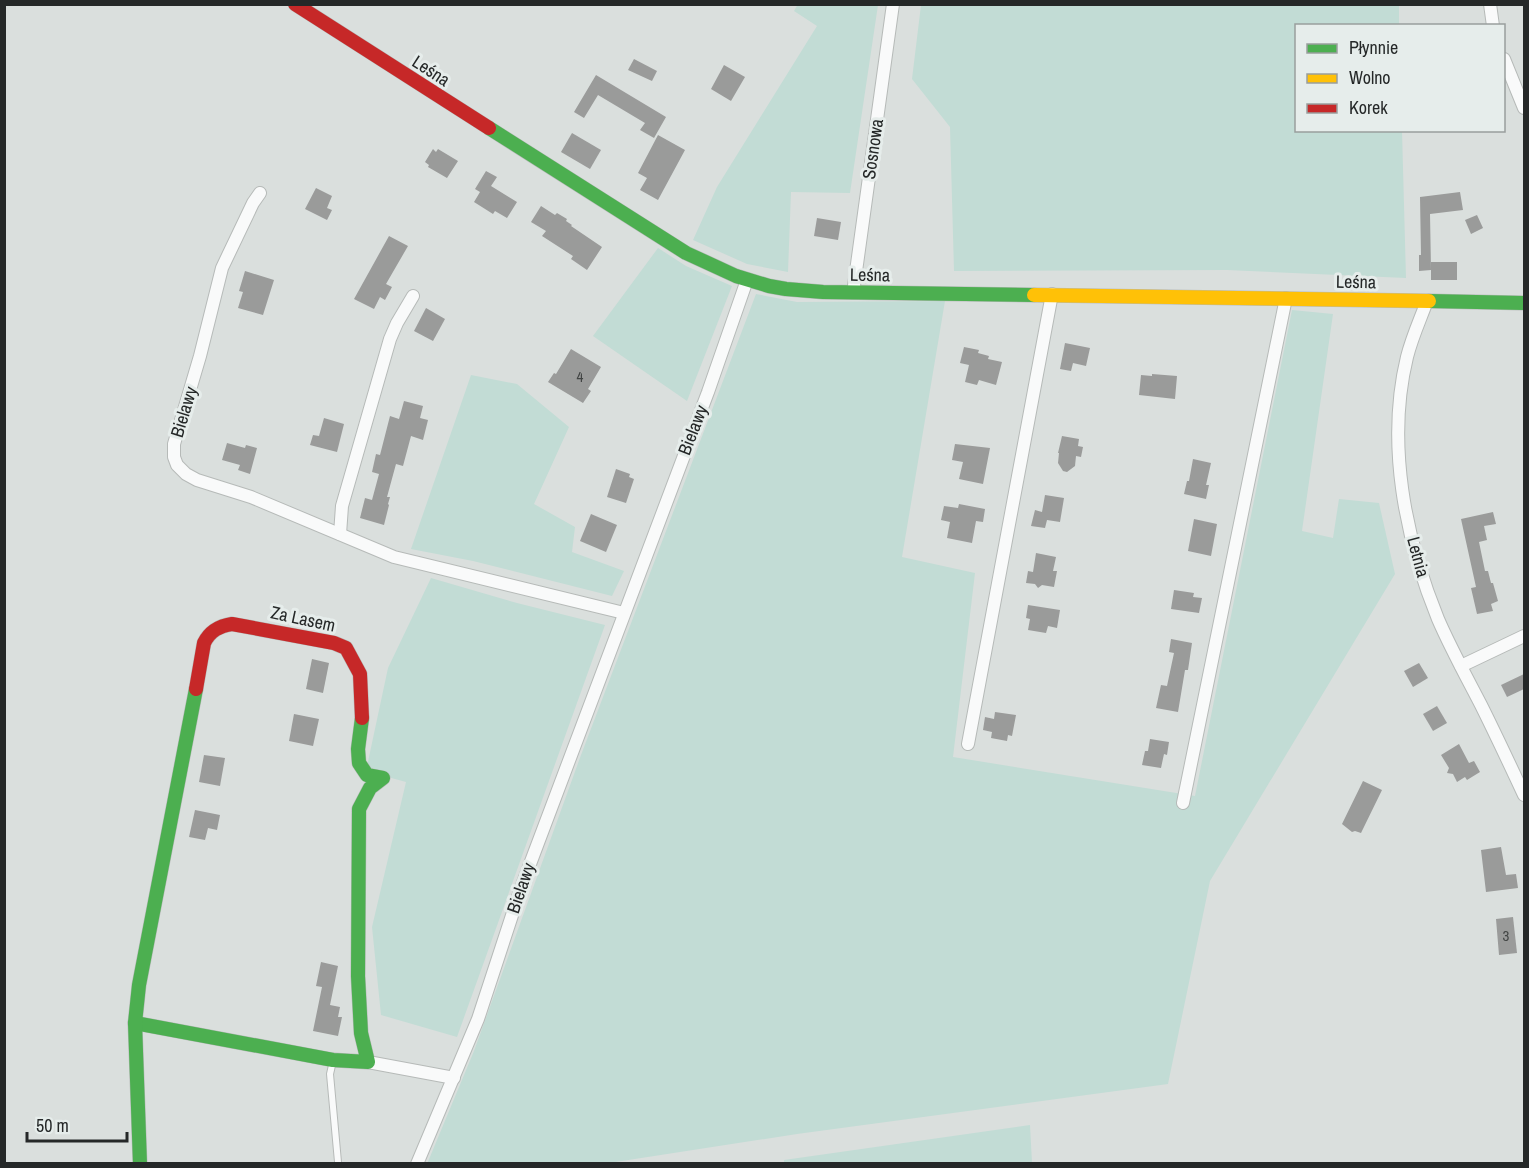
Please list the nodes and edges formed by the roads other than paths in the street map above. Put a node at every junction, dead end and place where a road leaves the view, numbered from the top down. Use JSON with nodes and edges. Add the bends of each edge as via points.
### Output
{"nodes":[{"id":1,"x":294,"y":4,"type":"edge"},
{"id":2,"x":894,"y":4,"type":"edge"},
{"id":3,"x":1490,"y":4,"type":"edge"},
{"id":4,"x":1493,"y":24,"type":"edge"},
{"id":5,"x":1505,"y":64,"type":"edge"},
{"id":6,"x":1524,"y":108,"type":"edge"},
{"id":7,"x":260,"y":193,"type":"dead end"},
{"id":8,"x":747,"y":280,"type":"junction"},
{"id":9,"x":853,"y":293,"type":"junction"},
{"id":10,"x":1052,"y":294,"type":"junction"},
{"id":11,"x":413,"y":296,"type":"dead end"},
{"id":12,"x":1286,"y":298,"type":"junction"},
{"id":13,"x":1427,"y":301,"type":"junction"},
{"id":14,"x":1524,"y":303,"type":"edge"},
{"id":15,"x":340,"y":534,"type":"junction"},
{"id":16,"x":624,"y":613,"type":"junction"},
{"id":17,"x":1524,"y":636,"type":"edge"},
{"id":18,"x":1461,"y":666,"type":"junction"},
{"id":19,"x":968,"y":744,"type":"dead end"},
{"id":20,"x":1524,"y":795,"type":"edge"},
{"id":21,"x":1183,"y":803,"type":"dead end"},
{"id":22,"x":135,"y":1023,"type":"junction"},
{"id":23,"x":333,"y":1060,"type":"junction"},
{"id":24,"x":368,"y":1062,"type":"junction"},
{"id":25,"x":454,"y":1078,"type":"junction"},
{"id":26,"x":338,"y":1162,"type":"dead end"},
{"id":27,"x":140,"y":1164,"type":"edge"},
{"id":28,"x":417,"y":1164,"type":"edge"}],
"edges":[{"from":1,"to":8,"type":"street","name":"Leśna","via":[[677,247],[710,266]]},
{"from":2,"to":9,"type":"street","name":"Sosnowa"},
{"from":3,"to":4,"type":"street"},
{"from":5,"to":6,"type":"street"},
{"from":7,"to":15,"type":"street","name":"Bielawy","via":[[222,268],[175,438],[174,457],[180,469],[192,477]]},
{"from":8,"to":9,"type":"street","name":"Leśna","via":[[787,289]]},
{"from":8,"to":16,"type":"street","name":"Bielawy"},
{"from":9,"to":10,"type":"street","name":"Leśna"},
{"from":10,"to":12,"type":"street","name":"Leśna"},
{"from":10,"to":19,"type":"street"},
{"from":11,"to":15,"type":"street","via":[[390,339],[344,500]]},
{"from":12,"to":13,"type":"street","name":"Leśna"},
{"from":12,"to":21,"type":"street"},
{"from":13,"to":14,"type":"street","name":"Leśna"},
{"from":13,"to":18,"type":"street","name":"Letnia","via":[[1404,372],[1399,424],[1400,477],[1419,566]]},
{"from":15,"to":16,"type":"street","name":"Bielawy","via":[[394,556]]},
{"from":16,"to":25,"type":"street","name":"Bielawy"},
{"from":17,"to":18,"type":"street"},
{"from":18,"to":20,"type":"street","name":"Letnia"},
{"from":22,"to":23,"type":"street"},
{"from":22,"to":24,"type":"street","name":"Za Lasem","via":[[204,643],[217,627],[239,625],[334,643],[346,648],[360,674],[359,763],[367,775],[383,778],[370,788],[359,809],[357,976],[361,1033]]},
{"from":22,"to":27,"type":"street","name":"Za Lasem"},
{"from":23,"to":24,"type":"street"},
{"from":23,"to":26,"type":"lane","via":[[330,1081]]},
{"from":24,"to":25,"type":"street"},
{"from":25,"to":28,"type":"street","name":"Bielawy"}]}
